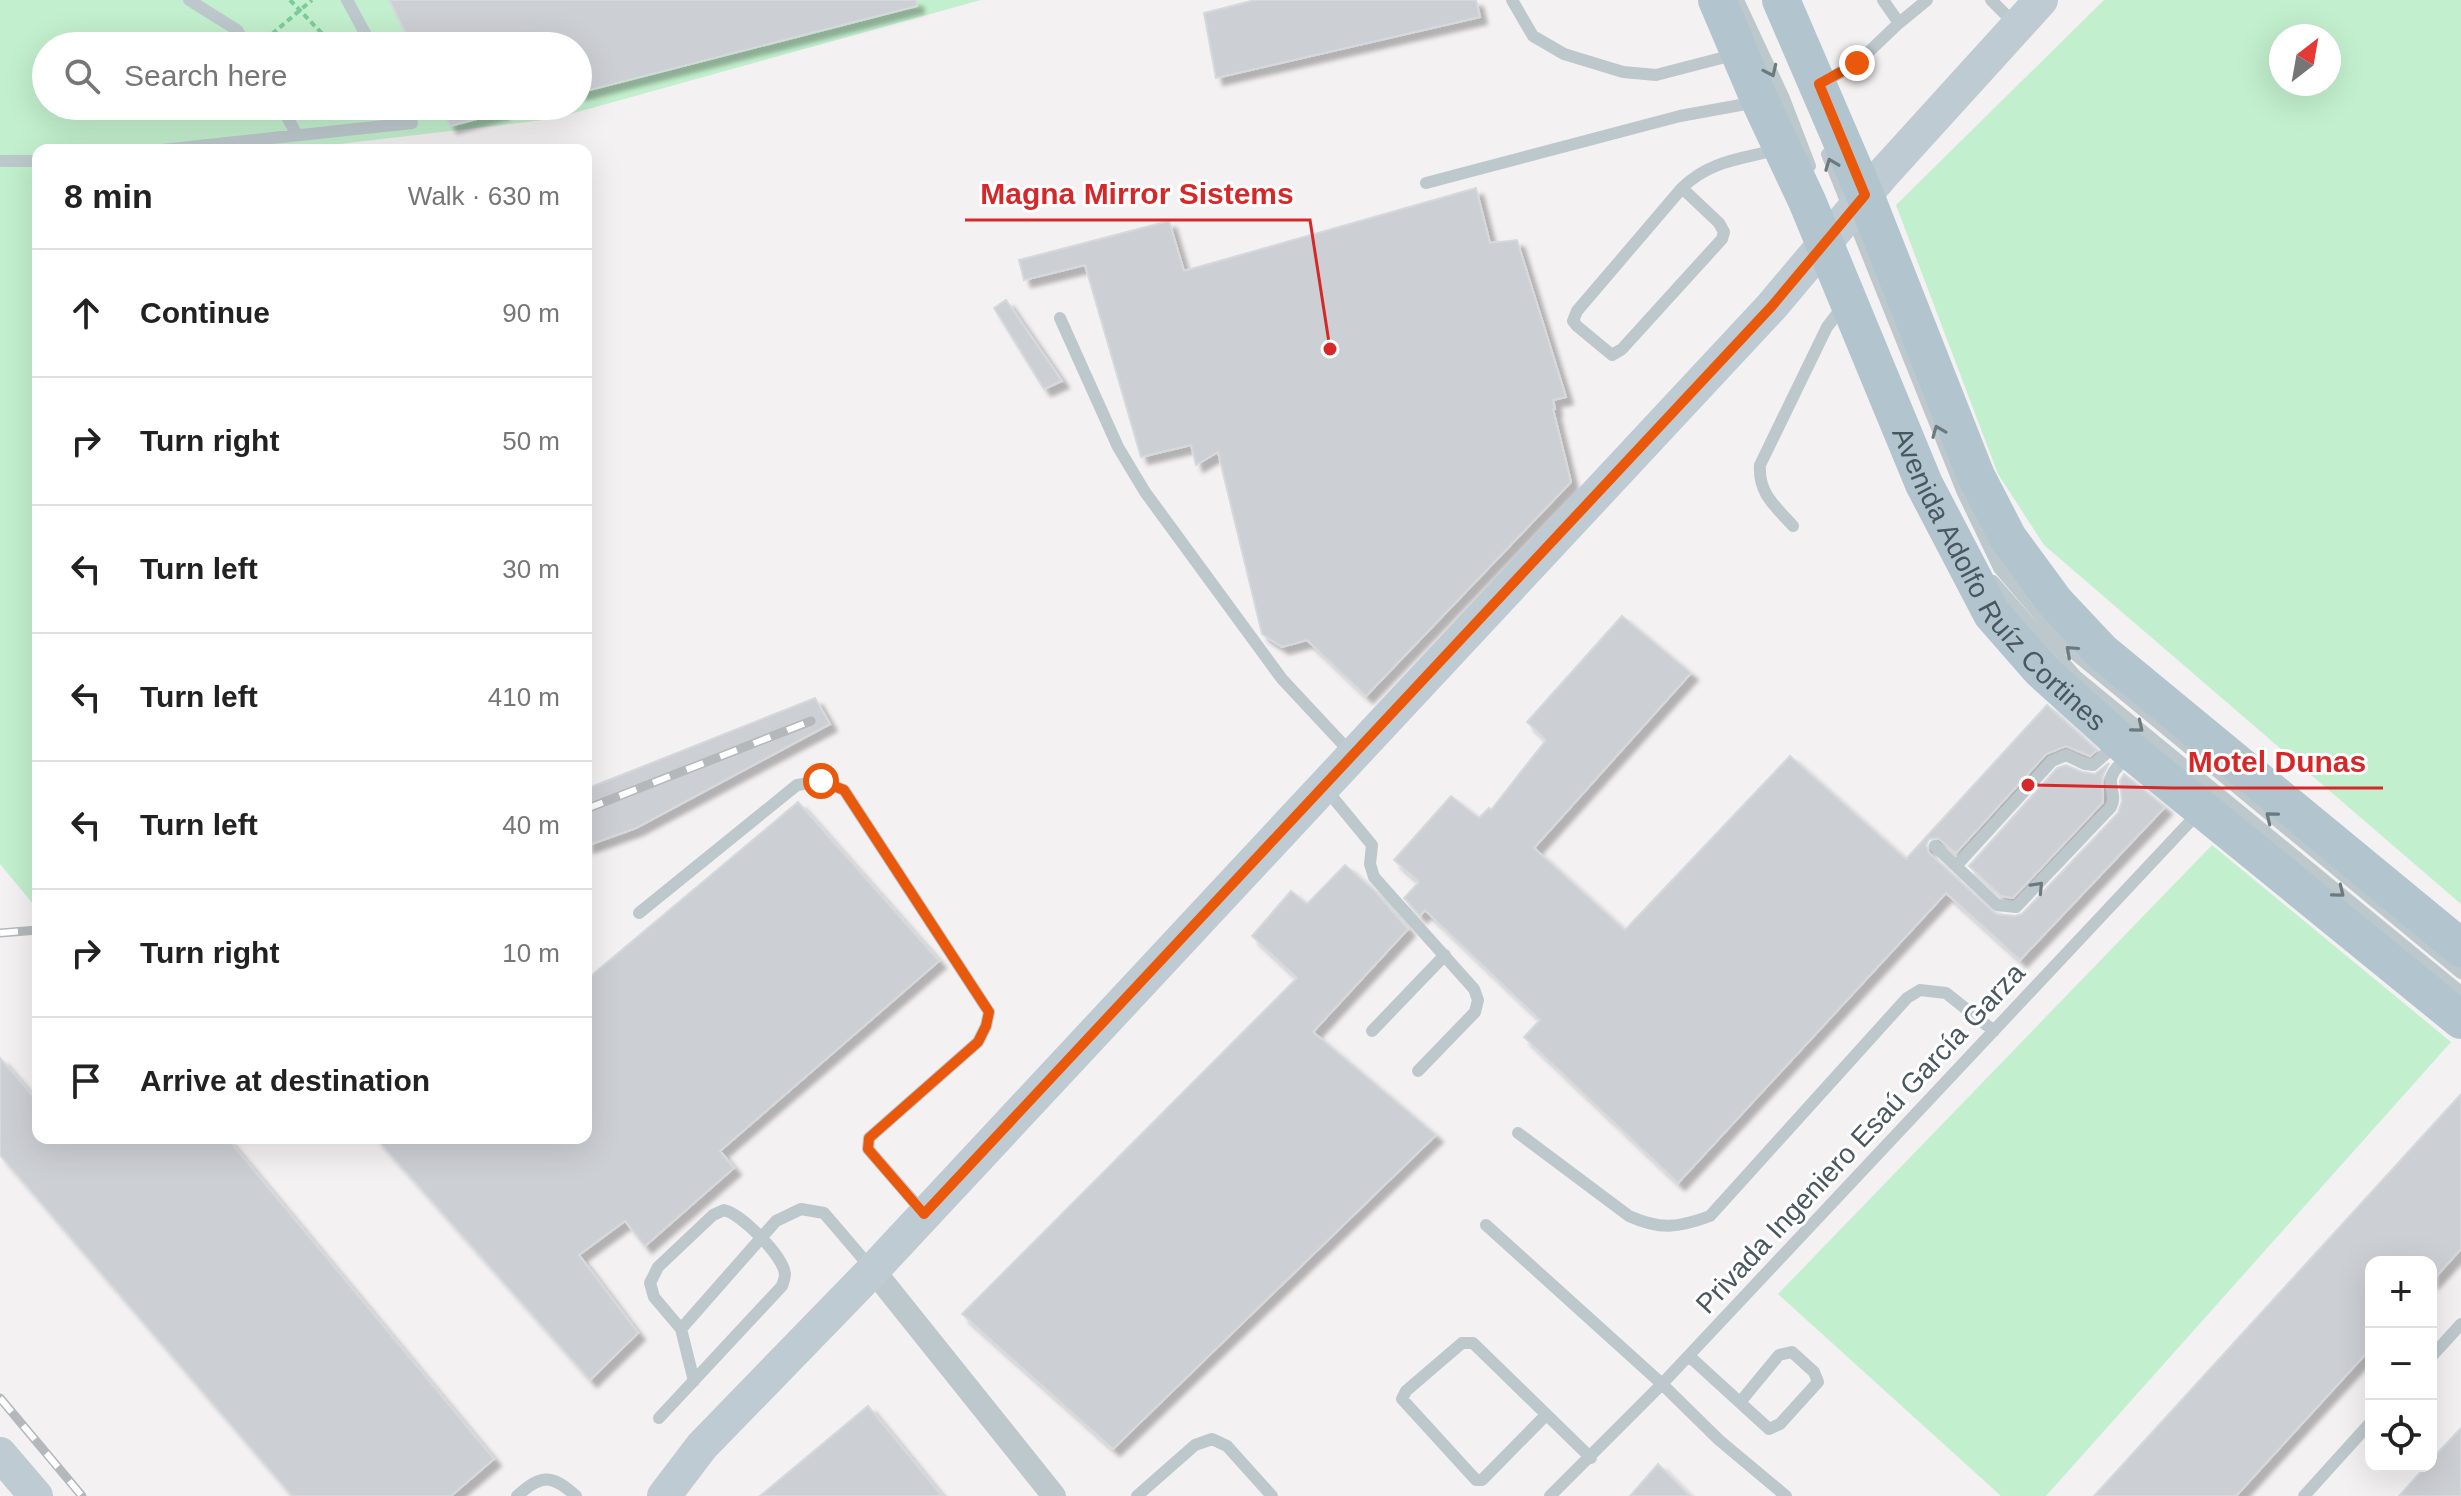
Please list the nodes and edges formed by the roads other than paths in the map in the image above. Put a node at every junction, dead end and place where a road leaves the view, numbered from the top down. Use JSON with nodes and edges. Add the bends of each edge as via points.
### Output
{"nodes":[{"id":1,"x":189,"y":0,"type":"edge"},
{"id":2,"x":347,"y":0,"type":"edge"},
{"id":3,"x":1512,"y":0,"type":"edge"},
{"id":4,"x":1717,"y":0,"type":"edge"},
{"id":5,"x":1738,"y":0,"type":"edge"},
{"id":6,"x":1781,"y":0,"type":"edge"},
{"id":7,"x":1883,"y":0,"type":"edge"},
{"id":8,"x":1927,"y":0,"type":"edge"},
{"id":9,"x":1991,"y":0,"type":"edge"},
{"id":10,"x":2041,"y":0,"type":"edge"},
{"id":11,"x":1899,"y":23,"type":"junction"},
{"id":12,"x":2016,"y":25,"type":"junction"},
{"id":13,"x":238,"y":32,"type":"edge"},
{"id":14,"x":364,"y":32,"type":"edge"},
{"id":15,"x":1741,"y":53,"type":"junction"},
{"id":16,"x":1819,"y":84,"type":"junction"},
{"id":17,"x":1760,"y":101,"type":"junction"},
{"id":18,"x":289,"y":120,"type":"edge"},
{"id":19,"x":410,"y":120,"type":"edge"},
{"id":20,"x":297,"y":135,"type":"junction"},
{"id":21,"x":216,"y":144,"type":"edge"},
{"id":22,"x":1824,"y":145,"type":"dead end"},
{"id":23,"x":1783,"y":148,"type":"junction"},
{"id":24,"x":0,"y":161,"type":"edge"},
{"id":25,"x":32,"y":161,"type":"edge"},
{"id":26,"x":1815,"y":177,"type":"dead end"},
{"id":27,"x":1426,"y":183,"type":"dead end"},
{"id":28,"x":1682,"y":188,"type":"junction"},
{"id":29,"x":1842,"y":224,"type":"junction"},
{"id":30,"x":1848,"y":299,"type":"junction"},
{"id":31,"x":1060,"y":318,"type":"dead end"},
{"id":32,"x":1793,"y":526,"type":"dead end"},
{"id":33,"x":1976,"y":552,"type":"dead end"},
{"id":34,"x":2126,"y":746,"type":"junction"},
{"id":35,"x":1352,"y":754,"type":"junction"},
{"id":36,"x":1323,"y":785,"type":"junction"},
{"id":37,"x":2202,"y":809,"type":"junction"},
{"id":38,"x":1935,"y":846,"type":"dead end"},
{"id":39,"x":1957,"y":865,"type":"junction"},
{"id":40,"x":639,"y":913,"type":"dead end"},
{"id":41,"x":2461,"y":948,"type":"edge"},
{"id":42,"x":1445,"y":955,"type":"junction"},
{"id":43,"x":2461,"y":973,"type":"edge"},
{"id":44,"x":2461,"y":992,"type":"edge"},
{"id":45,"x":2461,"y":1020,"type":"edge"},
{"id":46,"x":1372,"y":1031,"type":"dead end"},
{"id":47,"x":1994,"y":1031,"type":"junction"},
{"id":48,"x":1418,"y":1071,"type":"dead end"},
{"id":49,"x":1518,"y":1133,"type":"dead end"},
{"id":50,"x":924,"y":1214,"type":"junction"},
{"id":51,"x":1486,"y":1225,"type":"dead end"},
{"id":52,"x":761,"y":1238,"type":"junction"},
{"id":53,"x":873,"y":1270,"type":"junction"},
{"id":54,"x":2461,"y":1324,"type":"edge"},
{"id":55,"x":681,"y":1329,"type":"junction"},
{"id":56,"x":2437,"y":1350,"type":"edge"},
{"id":57,"x":1689,"y":1356,"type":"junction"},
{"id":58,"x":694,"y":1381,"type":"junction"},
{"id":59,"x":1662,"y":1384,"type":"junction"},
{"id":60,"x":1741,"y":1401,"type":"junction"},
{"id":61,"x":1546,"y":1415,"type":"junction"},
{"id":62,"x":659,"y":1418,"type":"dead end"},
{"id":63,"x":2365,"y":1429,"type":"edge"},
{"id":64,"x":0,"y":1454,"type":"edge"},
{"id":65,"x":1591,"y":1458,"type":"junction"},
{"id":66,"x":36,"y":1496,"type":"edge"},
{"id":67,"x":517,"y":1496,"type":"edge"},
{"id":68,"x":576,"y":1496,"type":"edge"},
{"id":69,"x":664,"y":1496,"type":"edge"},
{"id":70,"x":1054,"y":1496,"type":"edge"},
{"id":71,"x":1137,"y":1496,"type":"edge"},
{"id":72,"x":1272,"y":1496,"type":"edge"},
{"id":73,"x":1550,"y":1496,"type":"edge"},
{"id":74,"x":1786,"y":1496,"type":"edge"},
{"id":75,"x":2304,"y":1496,"type":"edge"}],
"edges":[{"from":1,"to":13,"type":"lane"},
{"from":2,"to":14,"type":"lane"},
{"from":3,"to":15,"type":"lane","via":[[1533,36],[1564,54],[1623,72],[1656,75]]},
{"from":4,"to":15,"type":"main road","name":"Avenida Adolfo Ruíz Cortines"},
{"from":5,"to":26,"type":"lane","one_way":true},
{"from":6,"to":16,"type":"main road","name":"Avenida Adolfo Ruíz Cortines"},
{"from":7,"to":11,"type":"lane"},
{"from":8,"to":11,"type":"lane"},
{"from":9,"to":12,"type":"lane"},
{"from":10,"to":12,"type":"street"},
{"from":11,"to":16,"type":"lane","via":[[1857,63]]},
{"from":12,"to":29,"type":"street"},
{"from":15,"to":17,"type":"main road","name":"Avenida Adolfo Ruíz Cortines"},
{"from":16,"to":29,"type":"main road","name":"Avenida Adolfo Ruíz Cortines"},
{"from":17,"to":23,"type":"main road","name":"Avenida Adolfo Ruíz Cortines"},
{"from":17,"to":27,"type":"lane","via":[[1680,116]]},
{"from":18,"to":20,"type":"lane"},
{"from":19,"to":20,"type":"lane"},
{"from":20,"to":21,"type":"lane"},
{"from":29,"to":22,"type":"lane","one_way":true},
{"from":23,"to":28,"type":"lane","via":[[1717,165],[1696,174]]},
{"from":23,"to":29,"type":"main road","name":"Avenida Adolfo Ruíz Cortines"},
{"from":24,"to":25,"type":"lane"},
{"from":28,"to":28,"type":"lane","via":[[1574,317],[1577,326],[1612,355],[1722,239],[1719,223]]},
{"from":29,"to":30,"type":"main road","name":"Avenida Adolfo Ruíz Cortines"},
{"from":29,"to":35,"type":"street","via":[[1772,306]]},
{"from":29,"to":41,"type":"main road","name":"Avenida Adolfo Ruíz Cortines","via":[[2008,538],[2055,602],[2102,652]]},
{"from":43,"to":29,"type":"lane","one_way":true,"via":[[2066,647],[2026,602],[1999,568]]},
{"from":30,"to":32,"type":"lane","via":[[1827,327],[1760,465],[1766,497]]},
{"from":30,"to":34,"type":"main road","name":"Avenida Adolfo Ruíz Cortines","via":[[1924,484],[1992,614],[2041,670]]},
{"from":31,"to":35,"type":"lane","via":[[1118,447],[1145,492],[1282,679]]},
{"from":33,"to":44,"type":"lane","one_way":true,"via":[[1992,580],[2076,676]]},
{"from":34,"to":37,"type":"main road","name":"Avenida Adolfo Ruíz Cortines"},
{"from":34,"to":39,"type":"lane","via":[[2093,765],[2066,755],[2052,761]]},
{"from":39,"to":34,"type":"lane","one_way":true,"via":[[1997,905],[2012,908],[2022,903],[2111,807],[2112,775]]},
{"from":35,"to":36,"type":"street"},
{"from":36,"to":42,"type":"lane","via":[[1372,845],[1374,877]]},
{"from":36,"to":50,"type":"street"},
{"from":37,"to":45,"type":"main road","name":"Avenida Adolfo Ruíz Cortines"},
{"from":37,"to":47,"type":"lane","name":"Privada Ingeniero Esaú García Garza"},
{"from":38,"to":39,"type":"lane"},
{"from":40,"to":50,"type":"lane","via":[[797,785],[821,781],[844,790],[989,1012],[978,1042],[869,1138],[875,1159]]},
{"from":42,"to":46,"type":"lane"},
{"from":42,"to":48,"type":"lane","via":[[1478,1000],[1475,1012]]},
{"from":47,"to":49,"type":"lane","via":[[1946,993],[1920,990],[1907,998],[1710,1216],[1687,1225],[1648,1224],[1629,1216]]},
{"from":47,"to":57,"type":"lane","name":"Privada Ingeniero Esaú García Garza"},
{"from":50,"to":53,"type":"street"},
{"from":51,"to":59,"type":"lane"},
{"from":52,"to":53,"type":"lane","via":[[776,1221],[801,1209],[824,1213]]},
{"from":52,"to":55,"type":"lane"},
{"from":52,"to":55,"type":"lane","via":[[734,1212],[724,1210],[658,1267],[650,1283],[654,1297]]},
{"from":52,"to":58,"type":"lane","via":[[782,1266],[782,1286]]},
{"from":53,"to":69,"type":"street","via":[[702,1446]]},
{"from":53,"to":70,"type":"street"},
{"from":54,"to":56,"type":"lane"},
{"from":55,"to":58,"type":"lane"},
{"from":57,"to":59,"type":"lane","name":"Privada Ingeniero Esaú García Garza"},
{"from":57,"to":60,"type":"lane"},
{"from":58,"to":62,"type":"lane"},
{"from":59,"to":65,"type":"lane","name":"Privada Ingeniero Esaú García Garza"},
{"from":59,"to":74,"type":"lane"},
{"from":60,"to":60,"type":"lane","via":[[1769,1429],[1780,1424],[1818,1382],[1792,1352],[1779,1355]]},
{"from":61,"to":61,"type":"lane","via":[[1473,1343],[1462,1343],[1402,1399],[1476,1480],[1482,1480]]},
{"from":61,"to":65,"type":"lane"},
{"from":63,"to":75,"type":"lane"},
{"from":64,"to":66,"type":"street"},
{"from":65,"to":73,"type":"lane","name":"Privada Ingeniero Esaú García Garza"},
{"from":67,"to":68,"type":"lane","via":[[531,1483],[548,1479]]},
{"from":71,"to":72,"type":"lane","via":[[1195,1445],[1212,1439],[1227,1446]]}]}
